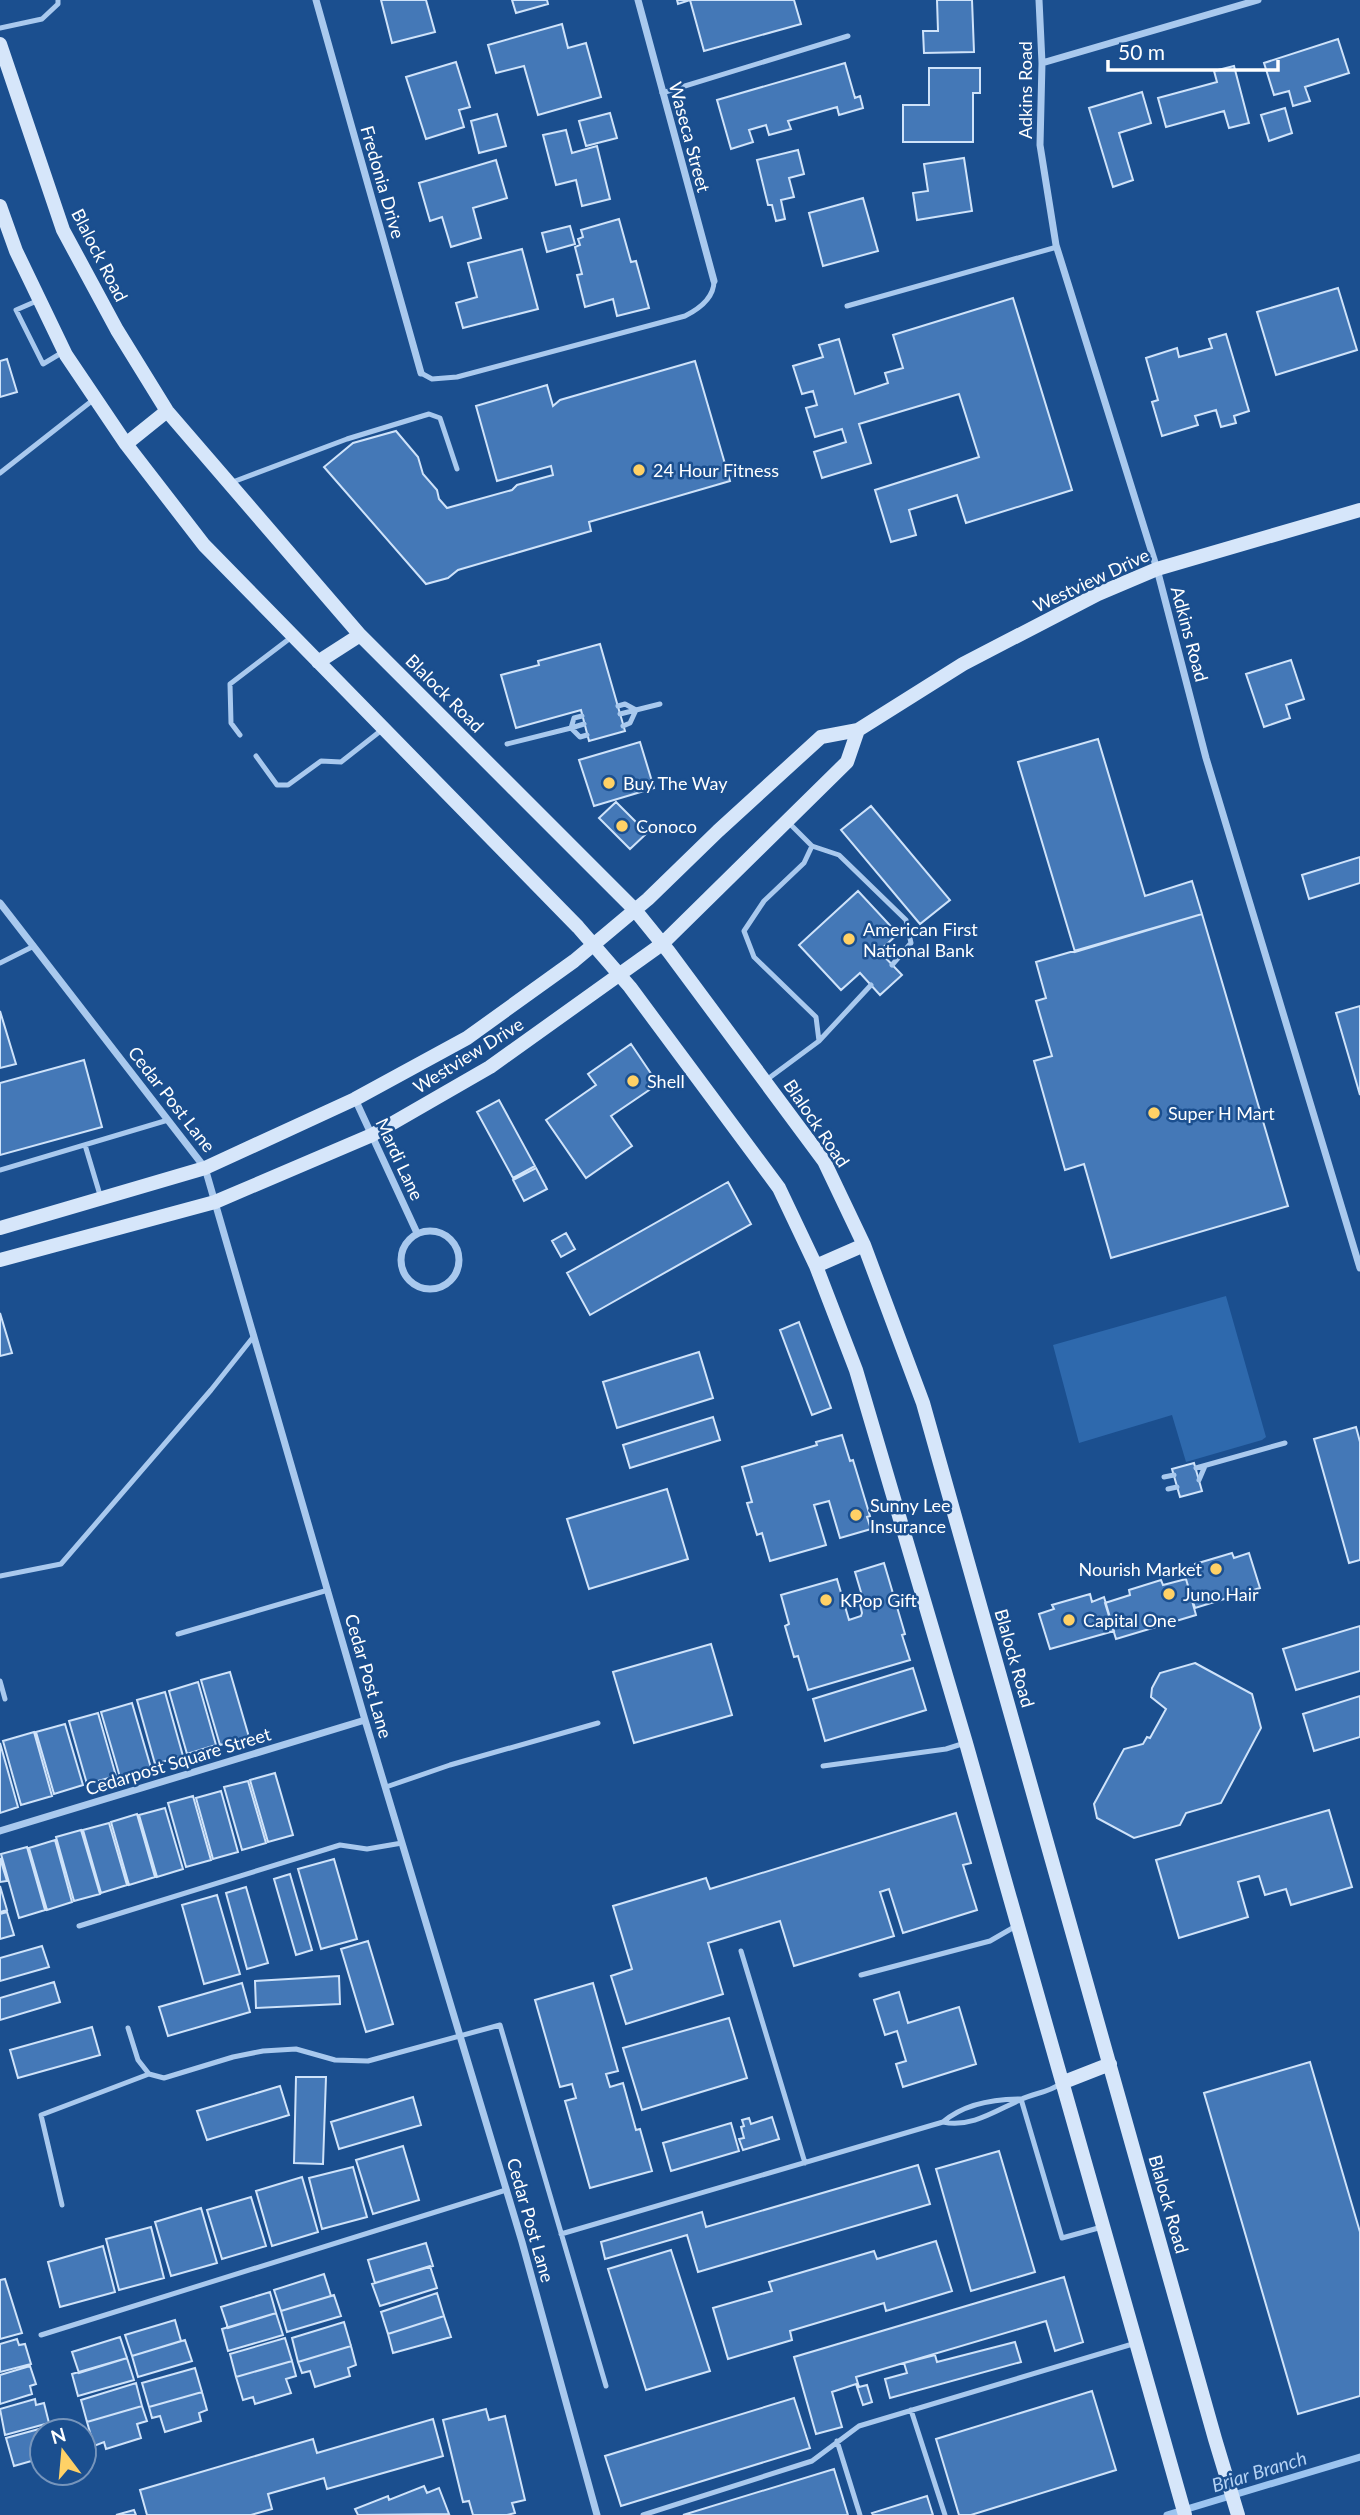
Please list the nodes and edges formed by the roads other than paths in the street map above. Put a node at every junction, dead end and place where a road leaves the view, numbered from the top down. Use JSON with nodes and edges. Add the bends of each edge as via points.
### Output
{"nodes":[{"id":1,"x":58,"y":0,"type":"edge"},
{"id":2,"x":316,"y":0,"type":"edge"},
{"id":3,"x":638,"y":0,"type":"edge"},
{"id":4,"x":1039,"y":0,"type":"edge"},
{"id":5,"x":1258,"y":0,"type":"edge"},
{"id":6,"x":0,"y":28,"type":"edge"},
{"id":7,"x":848,"y":36,"type":"dead end"},
{"id":8,"x":0,"y":44,"type":"edge"},
{"id":9,"x":1042,"y":63,"type":"junction"},
{"id":10,"x":662,"y":93,"type":"junction"},
{"id":11,"x":0,"y":206,"type":"edge"},
{"id":12,"x":1057,"y":247,"type":"junction"},
{"id":13,"x":714,"y":281,"type":"joint"},
{"id":14,"x":39,"y":300,"type":"junction"},
{"id":15,"x":847,"y":306,"type":"dead end"},
{"id":16,"x":64,"y":351,"type":"junction"},
{"id":17,"x":421,"y":373,"type":"joint"},
{"id":18,"x":95,"y":398,"type":"junction"},
{"id":19,"x":167,"y":411,"type":"junction"},
{"id":20,"x":126,"y":444,"type":"junction"},
{"id":21,"x":457,"y":468,"type":"dead end"},
{"id":22,"x":0,"y":473,"type":"edge"},
{"id":23,"x":230,"y":483,"type":"junction"},
{"id":24,"x":1360,"y":510,"type":"edge"},
{"id":25,"x":1157,"y":569,"type":"junction"},
{"id":26,"x":360,"y":635,"type":"junction"},
{"id":27,"x":293,"y":636,"type":"junction"},
{"id":28,"x":317,"y":662,"type":"junction"},
{"id":29,"x":660,"y":704,"type":"dead end"},
{"id":30,"x":618,"y":706,"type":"dead end"},
{"id":31,"x":636,"y":710,"type":"junction"},
{"id":32,"x":620,"y":714,"type":"dead end"},
{"id":33,"x":582,"y":716,"type":"dead end"},
{"id":34,"x":584,"y":724,"type":"dead end"},
{"id":35,"x":623,"y":726,"type":"dead end"},
{"id":36,"x":571,"y":728,"type":"junction"},
{"id":37,"x":383,"y":729,"type":"junction"},
{"id":38,"x":858,"y":730,"type":"junction"},
{"id":39,"x":240,"y":735,"type":"dead end"},
{"id":40,"x":587,"y":735,"type":"dead end"},
{"id":41,"x":507,"y":744,"type":"dead end"},
{"id":42,"x":256,"y":756,"type":"dead end"},
{"id":43,"x":786,"y":821,"type":"junction"},
{"id":44,"x":812,"y":846,"type":"junction"},
{"id":45,"x":0,"y":903,"type":"edge"},
{"id":46,"x":635,"y":910,"type":"junction"},
{"id":47,"x":594,"y":944,"type":"junction"},
{"id":48,"x":662,"y":944,"type":"junction"},
{"id":49,"x":34,"y":946,"type":"junction"},
{"id":50,"x":0,"y":963,"type":"edge"},
{"id":51,"x":892,"y":965,"type":"dead end"},
{"id":52,"x":620,"y":974,"type":"junction"},
{"id":53,"x":871,"y":985,"type":"dead end"},
{"id":54,"x":819,"y":1041,"type":"junction"},
{"id":55,"x":765,"y":1081,"type":"junction"},
{"id":56,"x":355,"y":1099,"type":"junction"},
{"id":57,"x":168,"y":1120,"type":"junction"},
{"id":58,"x":372,"y":1135,"type":"junction"},
{"id":59,"x":85,"y":1145,"type":"junction"},
{"id":60,"x":205,"y":1168,"type":"junction"},
{"id":61,"x":0,"y":1170,"type":"edge"},
{"id":62,"x":101,"y":1199,"type":"junction"},
{"id":63,"x":215,"y":1202,"type":"junction"},
{"id":64,"x":0,"y":1228,"type":"edge"},
{"id":65,"x":417,"y":1233,"type":"junction"},
{"id":66,"x":864,"y":1245,"type":"junction"},
{"id":67,"x":0,"y":1260,"type":"edge"},
{"id":68,"x":816,"y":1266,"type":"junction"},
{"id":69,"x":1360,"y":1268,"type":"edge"},
{"id":70,"x":254,"y":1336,"type":"junction"},
{"id":71,"x":1285,"y":1443,"type":"dead end"},
{"id":72,"x":1205,"y":1466,"type":"junction"},
{"id":73,"x":1196,"y":1468,"type":"dead end"},
{"id":74,"x":1174,"y":1475,"type":"dead end"},
{"id":75,"x":1164,"y":1477,"type":"dead end"},
{"id":76,"x":1199,"y":1480,"type":"dead end"},
{"id":77,"x":1177,"y":1487,"type":"dead end"},
{"id":78,"x":1168,"y":1489,"type":"dead end"},
{"id":79,"x":0,"y":1576,"type":"edge"},
{"id":80,"x":328,"y":1590,"type":"junction"},
{"id":81,"x":178,"y":1634,"type":"dead end"},
{"id":82,"x":0,"y":1681,"type":"edge"},
{"id":83,"x":5,"y":1699,"type":"dead end"},
{"id":84,"x":366,"y":1720,"type":"junction"},
{"id":85,"x":598,"y":1723,"type":"dead end"},
{"id":86,"x":966,"y":1743,"type":"junction"},
{"id":87,"x":823,"y":1766,"type":"dead end"},
{"id":88,"x":386,"y":1787,"type":"junction"},
{"id":89,"x":0,"y":1831,"type":"edge"},
{"id":90,"x":402,"y":1843,"type":"junction"},
{"id":91,"x":1018,"y":1924,"type":"junction"},
{"id":92,"x":79,"y":1926,"type":"dead end"},
{"id":93,"x":741,"y":1951,"type":"dead end"},
{"id":94,"x":861,"y":1975,"type":"dead end"},
{"id":95,"x":128,"y":2028,"type":"dead end"},
{"id":96,"x":460,"y":2034,"type":"junction"},
{"id":97,"x":1110,"y":2064,"type":"junction"},
{"id":98,"x":149,"y":2074,"type":"junction"},
{"id":99,"x":1063,"y":2082,"type":"junction"},
{"id":100,"x":1021,"y":2099,"type":"junction"},
{"id":101,"x":943,"y":2122,"type":"junction"},
{"id":102,"x":805,"y":2163,"type":"junction"},
{"id":103,"x":506,"y":2190,"type":"junction"},
{"id":104,"x":62,"y":2205,"type":"dead end"},
{"id":105,"x":1103,"y":2226,"type":"junction"},
{"id":106,"x":561,"y":2234,"type":"junction"},
{"id":107,"x":41,"y":2334,"type":"dead end"},
{"id":108,"x":1136,"y":2343,"type":"junction"},
{"id":109,"x":606,"y":2386,"type":"dead end"},
{"id":110,"x":911,"y":2410,"type":"junction"},
{"id":111,"x":837,"y":2441,"type":"junction"},
{"id":112,"x":597,"y":2515,"type":"edge"},
{"id":113,"x":643,"y":2515,"type":"edge"},
{"id":114,"x":860,"y":2515,"type":"edge"},
{"id":115,"x":945,"y":2515,"type":"edge"},
{"id":116,"x":1185,"y":2515,"type":"edge"},
{"id":117,"x":1238,"y":2515,"type":"edge"}],
"edges":[{"from":1,"to":6,"type":"lane","via":[[42,19]]},
{"from":2,"to":17,"type":"street","name":"Fredonia Drive"},
{"from":3,"to":10,"type":"street","name":"Waseca Street"},
{"from":4,"to":9,"type":"street","name":"Adkins Road"},
{"from":5,"to":9,"type":"street"},
{"from":7,"to":10,"type":"lane"},
{"from":8,"to":19,"type":"main road","name":"Blalock Road","via":[[63,230]]},
{"from":9,"to":12,"type":"street","name":"Adkins Road","via":[[1040,145]]},
{"from":10,"to":13,"type":"street","name":"Waseca Street"},
{"from":11,"to":14,"type":"main road"},
{"from":12,"to":15,"type":"lane"},
{"from":12,"to":25,"type":"street","name":"Adkins Road"},
{"from":13,"to":17,"type":"lane","via":[[708,298],[685,316],[457,377],[432,379]]},
{"from":14,"to":16,"type":"main road"},
{"from":14,"to":16,"type":"lane","via":[[16,310],[43,364]]},
{"from":16,"to":18,"type":"main road"},
{"from":18,"to":20,"type":"main road"},
{"from":18,"to":22,"type":"lane"},
{"from":19,"to":20,"type":"main road"},
{"from":19,"to":23,"type":"main road","name":"Blalock Road"},
{"from":20,"to":27,"type":"main road","via":[[204,545]]},
{"from":21,"to":23,"type":"lane","via":[[440,418],[429,414]]},
{"from":23,"to":26,"type":"main road","name":"Blalock Road"},
{"from":24,"to":25,"type":"main road","name":"Westview Drive"},
{"from":25,"to":38,"type":"main road","name":"Westview Drive","via":[[963,664]]},
{"from":25,"to":69,"type":"street","name":"Adkins Road","via":[[1206,758]]},
{"from":26,"to":28,"type":"main road"},
{"from":26,"to":46,"type":"main road","name":"Blalock Road"},
{"from":27,"to":28,"type":"main road"},
{"from":27,"to":39,"type":"lane","via":[[230,684],[231,723]]},
{"from":28,"to":37,"type":"main road"},
{"from":29,"to":31,"type":"lane"},
{"from":30,"to":31,"type":"lane"},
{"from":31,"to":32,"type":"lane"},
{"from":31,"to":35,"type":"lane","via":[[630,723]]},
{"from":33,"to":36,"type":"lane","via":[[574,718]]},
{"from":34,"to":36,"type":"lane"},
{"from":36,"to":40,"type":"lane","via":[[580,737]]},
{"from":36,"to":41,"type":"lane"},
{"from":37,"to":42,"type":"lane","via":[[341,762],[321,761],[288,785],[277,785]]},
{"from":37,"to":47,"type":"main road"},
{"from":38,"to":43,"type":"main road","name":"Westview Drive","via":[[847,762]]},
{"from":38,"to":46,"type":"main road","name":"Westview Drive","via":[[821,737]]},
{"from":43,"to":44,"type":"lane"},
{"from":43,"to":48,"type":"main road","name":"Westview Drive"},
{"from":44,"to":51,"type":"lane","via":[[839,855],[906,920],[911,943]]},
{"from":44,"to":54,"type":"lane","via":[[804,863],[764,901],[744,931],[754,957],[816,1017]]},
{"from":45,"to":49,"type":"street","name":"Cedar Post Lane"},
{"from":46,"to":47,"type":"main road","name":"Westview Drive"},
{"from":46,"to":48,"type":"main road","name":"Blalock Road"},
{"from":47,"to":52,"type":"main road"},
{"from":47,"to":56,"type":"main road","name":"Westview Drive","via":[[467,1038]]},
{"from":48,"to":52,"type":"main road","name":"Westview Drive"},
{"from":48,"to":55,"type":"main road","name":"Blalock Road"},
{"from":49,"to":50,"type":"lane"},
{"from":49,"to":57,"type":"street","name":"Cedar Post Lane"},
{"from":52,"to":58,"type":"main road","name":"Westview Drive","via":[[491,1067]]},
{"from":52,"to":68,"type":"main road","via":[[761,1161]]},
{"from":53,"to":54,"type":"lane"},
{"from":54,"to":55,"type":"lane"},
{"from":55,"to":66,"type":"main road","name":"Blalock Road","via":[[824,1161]]},
{"from":56,"to":58,"type":"street","name":"Mardi Lane"},
{"from":56,"to":60,"type":"main road","name":"Westview Drive"},
{"from":57,"to":59,"type":"lane"},
{"from":57,"to":60,"type":"street","name":"Cedar Post Lane"},
{"from":58,"to":63,"type":"main road","name":"Westview Drive"},
{"from":58,"to":65,"type":"street","name":"Mardi Lane"},
{"from":59,"to":61,"type":"lane"},
{"from":59,"to":62,"type":"lane"},
{"from":60,"to":62,"type":"main road","name":"Westview Drive"},
{"from":60,"to":63,"type":"street","name":"Cedar Post Lane"},
{"from":62,"to":64,"type":"main road","name":"Westview Drive"},
{"from":63,"to":67,"type":"main road","name":"Westview Drive"},
{"from":63,"to":70,"type":"street","name":"Cedar Post Lane"},
{"from":65,"to":65,"type":"street","via":[[400,1254],[403,1274],[419,1287],[439,1288],[448,1283],[459,1265],[456,1245],[440,1232]]},
{"from":66,"to":68,"type":"main road"},
{"from":66,"to":97,"type":"main road","name":"Blalock Road","via":[[923,1403]]},
{"from":68,"to":86,"type":"main road","via":[[872,1417]]},
{"from":70,"to":79,"type":"lane","via":[[61,1564]]},
{"from":70,"to":80,"type":"street","name":"Cedar Post Lane"},
{"from":71,"to":72,"type":"lane"},
{"from":72,"to":73,"type":"lane"},
{"from":72,"to":76,"type":"lane"},
{"from":74,"to":75,"type":"lane"},
{"from":77,"to":78,"type":"lane"},
{"from":80,"to":81,"type":"lane"},
{"from":80,"to":84,"type":"street","name":"Cedar Post Lane"},
{"from":82,"to":83,"type":"lane"},
{"from":84,"to":88,"type":"street","name":"Cedar Post Lane"},
{"from":84,"to":89,"type":"street","name":"Cedarpost Square Street"},
{"from":85,"to":88,"type":"lane"},
{"from":86,"to":87,"type":"lane"},
{"from":86,"to":91,"type":"main road"},
{"from":88,"to":90,"type":"street","name":"Cedar Post Lane"},
{"from":90,"to":92,"type":"lane","via":[[367,1849],[340,1845]]},
{"from":90,"to":96,"type":"street","name":"Cedar Post Lane"},
{"from":91,"to":94,"type":"lane","via":[[990,1941]]},
{"from":91,"to":99,"type":"main road"},
{"from":93,"to":102,"type":"lane"},
{"from":95,"to":98,"type":"lane","via":[[138,2060]]},
{"from":96,"to":98,"type":"lane","via":[[368,2061],[335,2060],[296,2049],[263,2050],[164,2078]]},
{"from":96,"to":103,"type":"street","name":"Cedar Post Lane"},
{"from":96,"to":106,"type":"lane","via":[[500,2025]]},
{"from":97,"to":99,"type":"main road"},
{"from":97,"to":117,"type":"main road","name":"Blalock Road"},
{"from":98,"to":104,"type":"lane","via":[[41,2115]]},
{"from":99,"to":100,"type":"lane"},
{"from":99,"to":105,"type":"main road"},
{"from":100,"to":101,"type":"lane","via":[[996,2099],[954,2113]]},
{"from":100,"to":101,"type":"lane","via":[[1000,2112],[957,2125]]},
{"from":100,"to":105,"type":"lane","via":[[1062,2238]]},
{"from":101,"to":102,"type":"lane"},
{"from":102,"to":106,"type":"lane"},
{"from":103,"to":107,"type":"lane"},
{"from":103,"to":112,"type":"street","name":"Cedar Post Lane"},
{"from":105,"to":108,"type":"main road"},
{"from":106,"to":109,"type":"lane"},
{"from":108,"to":110,"type":"lane"},
{"from":108,"to":116,"type":"main road"},
{"from":110,"to":111,"type":"lane","via":[[859,2426]]},
{"from":110,"to":115,"type":"lane"},
{"from":111,"to":113,"type":"lane","via":[[812,2461]]},
{"from":111,"to":114,"type":"lane"}]}
